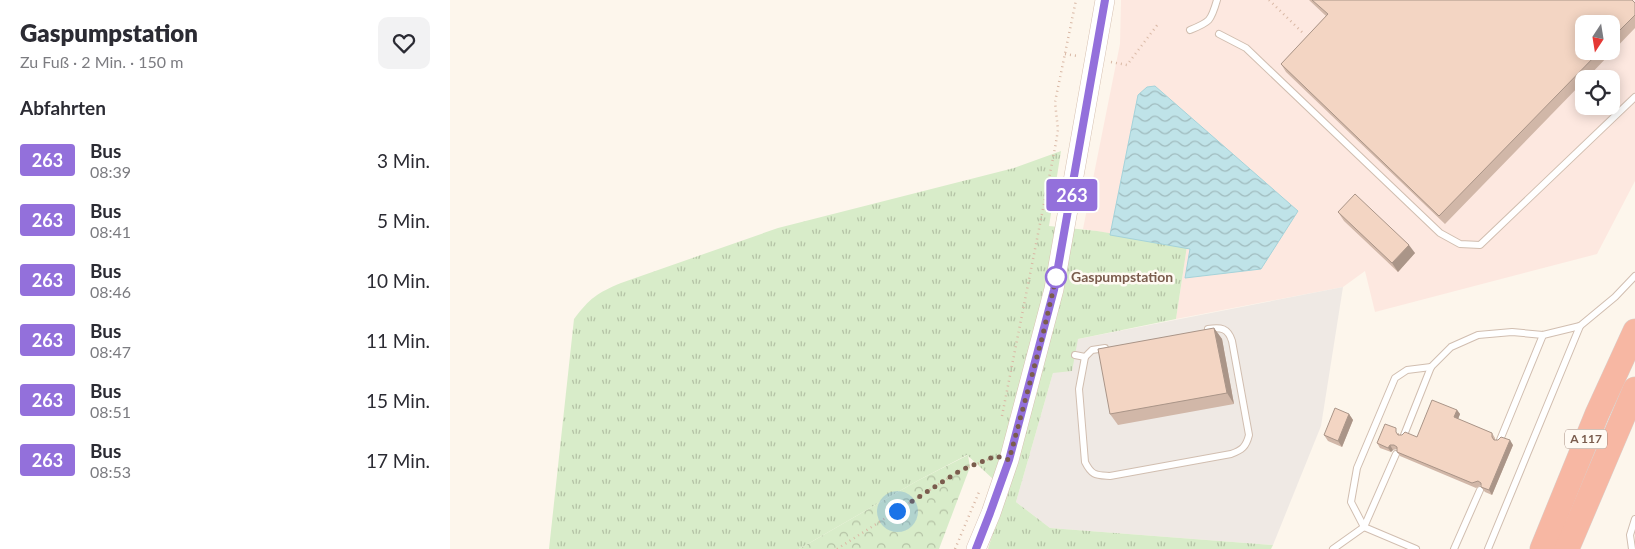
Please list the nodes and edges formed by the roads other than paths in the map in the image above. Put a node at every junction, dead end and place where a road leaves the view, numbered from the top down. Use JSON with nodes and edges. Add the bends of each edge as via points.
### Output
{"nodes":[{"id":1,"x":1105,"y":0,"type":"edge"},
{"id":2,"x":1218,"y":0,"type":"edge"},
{"id":3,"x":1190,"y":30,"type":"dead end"},
{"id":4,"x":1219,"y":34,"type":"dead end"},
{"id":5,"x":1635,"y":97,"type":"edge"},
{"id":6,"x":1635,"y":276,"type":"edge"},
{"id":7,"x":1580,"y":326,"type":"junction"},
{"id":8,"x":1198,"y":331,"type":"edge"},
{"id":9,"x":1635,"y":331,"type":"edge"},
{"id":10,"x":1543,"y":335,"type":"junction"},
{"id":11,"x":1112,"y":346,"type":"edge"},
{"id":12,"x":1075,"y":355,"type":"dead end"},
{"id":13,"x":1085,"y":357,"type":"junction"},
{"id":14,"x":1431,"y":367,"type":"junction"},
{"id":15,"x":1635,"y":389,"type":"edge"},
{"id":16,"x":1404,"y":435,"type":"edge"},
{"id":17,"x":1500,"y":440,"type":"edge"},
{"id":18,"x":1396,"y":454,"type":"edge"},
{"id":19,"x":1480,"y":490,"type":"edge"},
{"id":20,"x":1635,"y":518,"type":"edge"},
{"id":21,"x":1364,"y":527,"type":"junction"},
{"id":22,"x":1408,"y":547,"type":"edge"},
{"id":23,"x":976,"y":549,"type":"edge"},
{"id":24,"x":1333,"y":549,"type":"edge"},
{"id":25,"x":1416,"y":549,"type":"edge"},
{"id":26,"x":1454,"y":549,"type":"edge"},
{"id":27,"x":1488,"y":549,"type":"edge"},
{"id":28,"x":1542,"y":549,"type":"edge"},
{"id":29,"x":1567,"y":549,"type":"edge"},
{"id":30,"x":1632,"y":549,"type":"edge"}],
"edges":[{"from":1,"to":23,"type":"main road","via":[[1054,290],[1000,459],[990,513]]},
{"from":2,"to":3,"type":"lane","via":[[1207,23]]},
{"from":4,"to":5,"type":"lane","via":[[1246,48],[1440,233],[1460,244],[1480,245]]},
{"from":6,"to":7,"type":"lane","via":[[1615,298]]},
{"from":7,"to":10,"type":"lane"},
{"from":7,"to":27,"type":"lane"},
{"from":8,"to":13,"type":"lane","via":[[1217,328],[1230,333],[1249,435],[1242,450],[1231,454],[1110,476],[1097,475],[1089,470],[1085,462],[1079,389]]},
{"from":9,"to":28,"type":"highway","number":"A 117"},
{"from":10,"to":14,"type":"lane","via":[[1512,332],[1478,335],[1451,347]]},
{"from":10,"to":17,"type":"lane"},
{"from":11,"to":13,"type":"lane","via":[[1092,350]]},
{"from":12,"to":13,"type":"lane"},
{"from":14,"to":16,"type":"lane"},
{"from":14,"to":21,"type":"lane","via":[[1407,370],[1395,378],[1357,468],[1351,502]]},
{"from":15,"to":29,"type":"highway","number":"A 117"},
{"from":18,"to":21,"type":"lane"},
{"from":19,"to":26,"type":"lane"},
{"from":20,"to":30,"type":"lane","via":[[1630,535]]},
{"from":21,"to":22,"type":"lane"},
{"from":21,"to":24,"type":"lane"},
{"from":22,"to":25,"type":"lane"}]}
